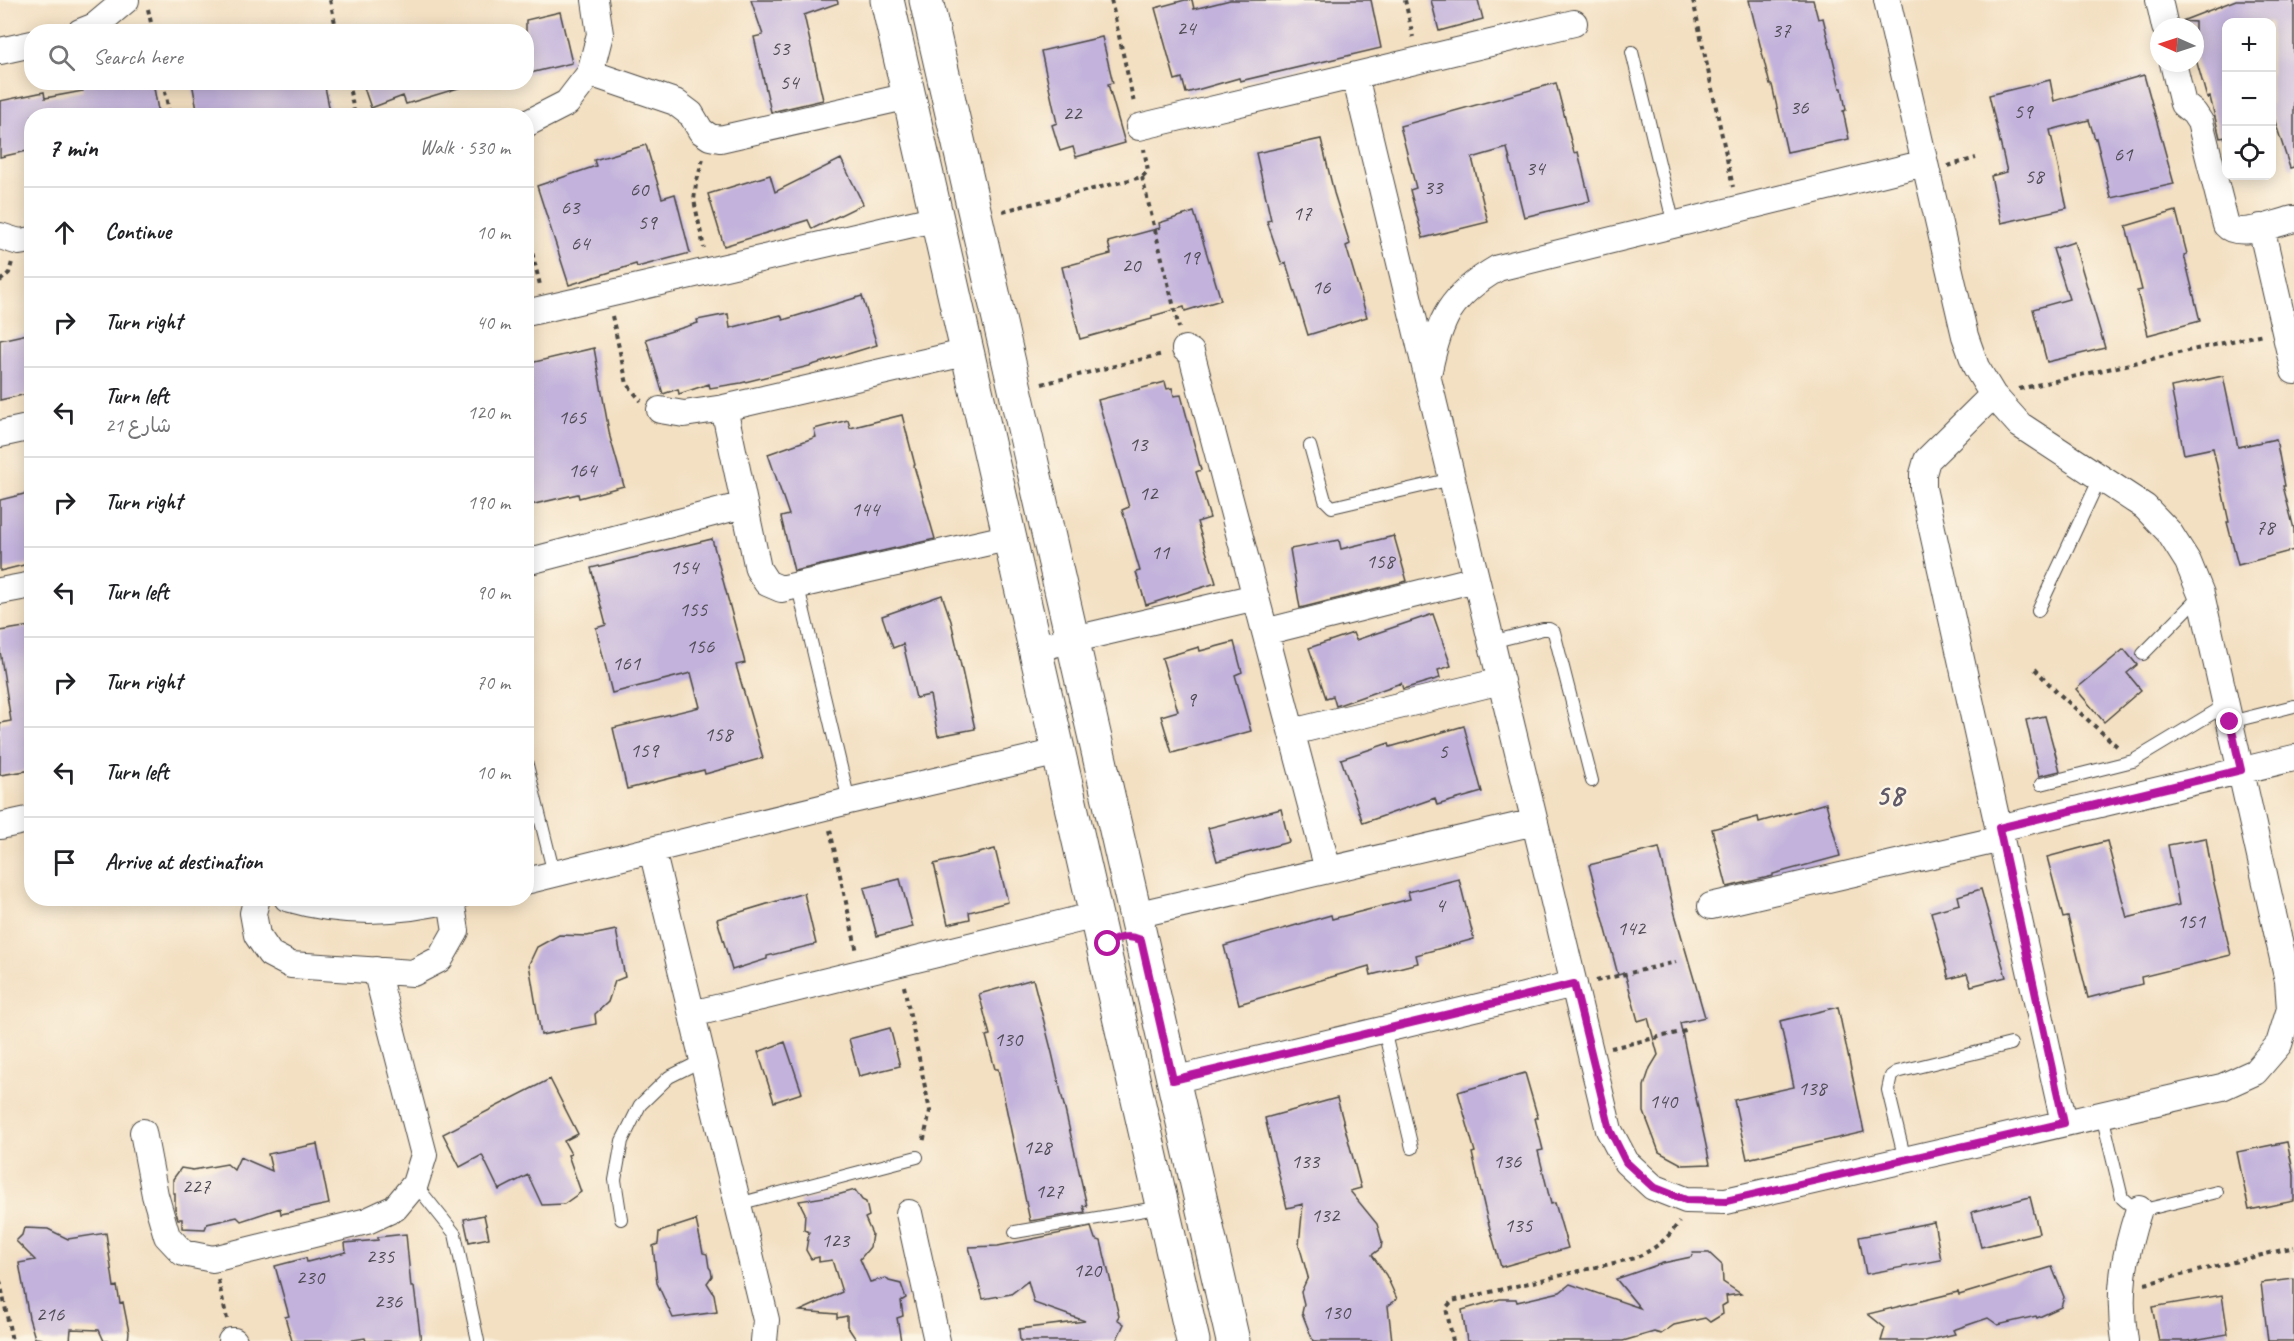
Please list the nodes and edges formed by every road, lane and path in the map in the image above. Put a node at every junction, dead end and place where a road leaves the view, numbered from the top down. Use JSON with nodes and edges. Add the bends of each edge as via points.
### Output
{"nodes":[{"id":1,"x":126,"y":0,"type":"edge"},
{"id":2,"x":146,"y":0,"type":"edge"},
{"id":3,"x":330,"y":0,"type":"edge"},
{"id":4,"x":595,"y":0,"type":"edge"},
{"id":5,"x":887,"y":0,"type":"edge"},
{"id":6,"x":926,"y":0,"type":"edge"},
{"id":7,"x":1111,"y":0,"type":"edge"},
{"id":8,"x":1405,"y":0,"type":"edge"},
{"id":9,"x":1693,"y":0,"type":"edge"},
{"id":10,"x":1887,"y":0,"type":"edge"},
{"id":11,"x":2158,"y":0,"type":"edge"},
{"id":12,"x":2163,"y":18,"type":"edge"},
{"id":13,"x":1574,"y":23,"type":"dead end"},
{"id":14,"x":96,"y":24,"type":"edge"},
{"id":15,"x":151,"y":24,"type":"edge"},
{"id":16,"x":335,"y":24,"type":"edge"},
{"id":17,"x":24,"y":46,"type":"edge"},
{"id":18,"x":0,"y":51,"type":"edge"},
{"id":19,"x":1632,"y":52,"type":"dead end"},
{"id":20,"x":1418,"y":60,"type":"junction"},
{"id":21,"x":2175,"y":72,"type":"edge"},
{"id":22,"x":590,"y":73,"type":"junction"},
{"id":23,"x":1354,"y":76,"type":"junction"},
{"id":24,"x":165,"y":90,"type":"edge"},
{"id":25,"x":350,"y":90,"type":"edge"},
{"id":26,"x":909,"y":96,"type":"junction"},
{"id":27,"x":168,"y":108,"type":"edge"},
{"id":28,"x":353,"y":108,"type":"edge"},
{"id":29,"x":534,"y":120,"type":"edge"},
{"id":30,"x":1139,"y":128,"type":"junction"},
{"id":31,"x":702,"y":131,"type":"junction"},
{"id":32,"x":1925,"y":163,"type":"junction"},
{"id":33,"x":1142,"y":177,"type":"junction"},
{"id":34,"x":1738,"y":209,"type":"junction"},
{"id":35,"x":938,"y":218,"type":"junction"},
{"id":36,"x":976,"y":218,"type":"junction"},
{"id":37,"x":2294,"y":219,"type":"edge"},
{"id":38,"x":1674,"y":225,"type":"junction"},
{"id":39,"x":2261,"y":227,"type":"junction"},
{"id":40,"x":0,"y":236,"type":"edge"},
{"id":41,"x":24,"y":241,"type":"edge"},
{"id":42,"x":709,"y":270,"type":"junction"},
{"id":43,"x":534,"y":293,"type":"edge"},
{"id":44,"x":607,"y":294,"type":"junction"},
{"id":45,"x":536,"y":310,"type":"edge"},
{"id":46,"x":2284,"y":329,"type":"junction"},
{"id":47,"x":1185,"y":349,"type":"junction"},
{"id":48,"x":969,"y":352,"type":"junction"},
{"id":49,"x":2294,"y":371,"type":"edge"},
{"id":50,"x":1427,"y":376,"type":"junction"},
{"id":51,"x":1014,"y":391,"type":"junction"},
{"id":52,"x":1993,"y":395,"type":"junction"},
{"id":53,"x":724,"y":408,"type":"junction"},
{"id":54,"x":660,"y":410,"type":"joint"},
{"id":55,"x":24,"y":429,"type":"edge"},
{"id":56,"x":0,"y":434,"type":"edge"},
{"id":57,"x":1310,"y":446,"type":"dead end"},
{"id":58,"x":2100,"y":478,"type":"junction"},
{"id":59,"x":1452,"y":479,"type":"junction"},
{"id":60,"x":744,"y":505,"type":"junction"},
{"id":61,"x":1011,"y":537,"type":"junction"},
{"id":62,"x":534,"y":560,"type":"edge"},
{"id":63,"x":1476,"y":579,"type":"junction"},
{"id":64,"x":24,"y":586,"type":"edge"},
{"id":65,"x":798,"y":587,"type":"junction"},
{"id":66,"x":0,"y":591,"type":"edge"},
{"id":67,"x":2201,"y":594,"type":"junction"},
{"id":68,"x":1256,"y":597,"type":"junction"},
{"id":69,"x":2038,"y":611,"type":"dead end"},
{"id":70,"x":1265,"y":632,"type":"junction"},
{"id":71,"x":1071,"y":640,"type":"junction"},
{"id":72,"x":1491,"y":642,"type":"junction"},
{"id":73,"x":1036,"y":648,"type":"junction"},
{"id":74,"x":2143,"y":654,"type":"dead end"},
{"id":75,"x":2035,"y":669,"type":"dead end"},
{"id":76,"x":1501,"y":681,"type":"junction"},
{"id":77,"x":2294,"y":706,"type":"edge"},
{"id":78,"x":2228,"y":714,"type":"junction"},
{"id":79,"x":1292,"y":732,"type":"junction"},
{"id":80,"x":1059,"y":752,"type":"junction"},
{"id":81,"x":2294,"y":758,"type":"edge"},
{"id":82,"x":2133,"y":761,"type":"junction"},
{"id":83,"x":2241,"y":770,"type":"junction"},
{"id":84,"x":1592,"y":781,"type":"dead end"},
{"id":85,"x":2041,"y":784,"type":"dead end"},
{"id":86,"x":534,"y":793,"type":"edge"},
{"id":87,"x":837,"y":805,"type":"junction"},
{"id":88,"x":24,"y":821,"type":"edge"},
{"id":89,"x":1535,"y":822,"type":"junction"},
{"id":90,"x":0,"y":826,"type":"edge"},
{"id":91,"x":2000,"y":834,"type":"junction"},
{"id":92,"x":652,"y":850,"type":"junction"},
{"id":93,"x":1328,"y":870,"type":"junction"},
{"id":94,"x":554,"y":874,"type":"junction"},
{"id":95,"x":534,"y":879,"type":"edge"},
{"id":96,"x":255,"y":906,"type":"edge"},
{"id":97,"x":338,"y":906,"type":"edge"},
{"id":98,"x":420,"y":906,"type":"edge"},
{"id":99,"x":454,"y":906,"type":"edge"},
{"id":100,"x":1711,"y":906,"type":"dead end"},
{"id":101,"x":1095,"y":911,"type":"junction"},
{"id":102,"x":1135,"y":918,"type":"junction"},
{"id":103,"x":1104,"y":951,"type":"junction"},
{"id":104,"x":1677,"y":962,"type":"dead end"},
{"id":105,"x":900,"y":964,"type":"junction"},
{"id":106,"x":376,"y":970,"type":"junction"},
{"id":107,"x":862,"y":973,"type":"junction"},
{"id":108,"x":1574,"y":985,"type":"junction"},
{"id":109,"x":2292,"y":1008,"type":"edge"},
{"id":110,"x":692,"y":1014,"type":"junction"},
{"id":111,"x":1384,"y":1030,"type":"junction"},
{"id":112,"x":1690,"y":1030,"type":"dead end"},
{"id":113,"x":2011,"y":1044,"type":"dead end"},
{"id":114,"x":1590,"y":1053,"type":"junction"},
{"id":115,"x":703,"y":1060,"type":"junction"},
{"id":116,"x":1173,"y":1080,"type":"junction"},
{"id":117,"x":2102,"y":1115,"type":"junction"},
{"id":118,"x":2064,"y":1123,"type":"junction"},
{"id":119,"x":143,"y":1132,"type":"dead end"},
{"id":120,"x":1412,"y":1148,"type":"dead end"},
{"id":121,"x":917,"y":1157,"type":"joint"},
{"id":122,"x":1905,"y":1160,"type":"junction"},
{"id":123,"x":414,"y":1185,"type":"junction"},
{"id":124,"x":2217,"y":1192,"type":"dead end"},
{"id":125,"x":1686,"y":1200,"type":"junction"},
{"id":126,"x":738,"y":1204,"type":"junction"},
{"id":127,"x":1163,"y":1207,"type":"junction"},
{"id":128,"x":2139,"y":1209,"type":"junction"},
{"id":129,"x":909,"y":1213,"type":"dead end"},
{"id":130,"x":621,"y":1219,"type":"dead end"},
{"id":131,"x":1015,"y":1232,"type":"dead end"},
{"id":132,"x":2294,"y":1247,"type":"edge"},
{"id":133,"x":213,"y":1259,"type":"junction"},
{"id":134,"x":0,"y":1281,"type":"edge"},
{"id":135,"x":2121,"y":1289,"type":"junction"},
{"id":136,"x":12,"y":1341,"type":"edge"},
{"id":137,"x":232,"y":1341,"type":"edge"},
{"id":138,"x":478,"y":1341,"type":"edge"},
{"id":139,"x":764,"y":1341,"type":"edge"},
{"id":140,"x":937,"y":1341,"type":"edge"},
{"id":141,"x":1193,"y":1341,"type":"edge"},
{"id":142,"x":1233,"y":1341,"type":"edge"},
{"id":143,"x":1453,"y":1341,"type":"edge"},
{"id":144,"x":2125,"y":1341,"type":"edge"}],
"edges":[{"from":1,"to":14,"type":"street"},
{"from":2,"to":15,"type":"path"},
{"from":3,"to":16,"type":"path"},
{"from":4,"to":22,"type":"street","via":[[600,34]]},
{"from":5,"to":26,"type":"street"},
{"from":6,"to":36,"type":"street"},
{"from":7,"to":30,"type":"path"},
{"from":8,"to":20,"type":"path"},
{"from":9,"to":34,"type":"path"},
{"from":10,"to":32,"type":"street"},
{"from":11,"to":12,"type":"street"},
{"from":13,"to":20,"type":"street"},
{"from":17,"to":18,"type":"street"},
{"from":19,"to":38,"type":"lane"},
{"from":20,"to":23,"type":"street"},
{"from":21,"to":39,"type":"street","via":[[2183,104],[2200,122],[2226,225],[2238,232]]},
{"from":22,"to":29,"type":"street","via":[[567,103]]},
{"from":22,"to":31,"type":"street","via":[[675,102],[691,114]]},
{"from":23,"to":30,"type":"street"},
{"from":23,"to":50,"type":"street"},
{"from":24,"to":27,"type":"path"},
{"from":25,"to":28,"type":"path"},
{"from":26,"to":31,"type":"street","via":[[720,139]]},
{"from":26,"to":35,"type":"street"},
{"from":30,"to":33,"type":"path","via":[[1148,168]]},
{"from":31,"to":42,"type":"path","via":[[703,158],[694,200]]},
{"from":32,"to":34,"type":"street"},
{"from":32,"to":52,"type":"street","via":[[1965,336],[1976,367]]},
{"from":33,"to":36,"type":"path"},
{"from":33,"to":47,"type":"path"},
{"from":34,"to":38,"type":"street"},
{"from":35,"to":42,"type":"street"},
{"from":35,"to":48,"type":"street"},
{"from":36,"to":51,"type":"street"},
{"from":37,"to":39,"type":"street"},
{"from":38,"to":50,"type":"street","via":[[1498,268],[1475,282],[1455,300],[1441,323]]},
{"from":39,"to":46,"type":"street"},
{"from":40,"to":41,"type":"street"},
{"from":42,"to":44,"type":"street"},
{"from":43,"to":45,"type":"path"},
{"from":44,"to":45,"type":"street"},
{"from":44,"to":54,"type":"path","via":[[627,384],[642,402]]},
{"from":46,"to":49,"type":"street"},
{"from":46,"to":52,"type":"path"},
{"from":47,"to":51,"type":"path"},
{"from":47,"to":68,"type":"street","via":[[1191,352]]},
{"from":48,"to":53,"type":"street"},
{"from":48,"to":61,"type":"street"},
{"from":50,"to":59,"type":"street"},
{"from":51,"to":71,"type":"street"},
{"from":52,"to":58,"type":"street","via":[[2020,425]]},
{"from":52,"to":91,"type":"street","via":[[1927,460],[1923,474]]},
{"from":53,"to":54,"type":"street","via":[[684,414]]},
{"from":53,"to":60,"type":"street"},
{"from":55,"to":56,"type":"street"},
{"from":57,"to":59,"type":"lane","via":[[1325,500],[1332,507]]},
{"from":58,"to":67,"type":"street","via":[[2145,507],[2169,532],[2188,562]]},
{"from":58,"to":69,"type":"lane"},
{"from":59,"to":63,"type":"street"},
{"from":60,"to":62,"type":"street"},
{"from":60,"to":65,"type":"street","via":[[758,569],[766,583],[781,590]]},
{"from":61,"to":65,"type":"street"},
{"from":61,"to":73,"type":"street"},
{"from":63,"to":70,"type":"street"},
{"from":63,"to":72,"type":"street"},
{"from":64,"to":66,"type":"street"},
{"from":65,"to":87,"type":"lane"},
{"from":67,"to":74,"type":"lane"},
{"from":67,"to":78,"type":"street"},
{"from":68,"to":70,"type":"street"},
{"from":68,"to":71,"type":"street"},
{"from":70,"to":79,"type":"street"},
{"from":71,"to":73,"type":"street"},
{"from":71,"to":102,"type":"street"},
{"from":72,"to":76,"type":"street"},
{"from":72,"to":84,"type":"lane","via":[[1543,629],[1554,632]]},
{"from":73,"to":80,"type":"street"},
{"from":75,"to":82,"type":"path"},
{"from":76,"to":79,"type":"street"},
{"from":76,"to":89,"type":"street"},
{"from":77,"to":78,"type":"lane"},
{"from":78,"to":82,"type":"lane"},
{"from":78,"to":83,"type":"street"},
{"from":79,"to":93,"type":"street"},
{"from":80,"to":87,"type":"street"},
{"from":80,"to":101,"type":"street"},
{"from":81,"to":83,"type":"street"},
{"from":82,"to":85,"type":"lane"},
{"from":83,"to":91,"type":"street"},
{"from":83,"to":109,"type":"street"},
{"from":86,"to":94,"type":"lane"},
{"from":87,"to":92,"type":"street"},
{"from":87,"to":107,"type":"path"},
{"from":88,"to":90,"type":"street"},
{"from":89,"to":93,"type":"street"},
{"from":89,"to":108,"type":"street"},
{"from":91,"to":100,"type":"street"},
{"from":91,"to":118,"type":"street"},
{"from":92,"to":94,"type":"street"},
{"from":92,"to":110,"type":"street"},
{"from":93,"to":102,"type":"street"},
{"from":94,"to":95,"type":"street"},
{"from":96,"to":106,"type":"street","via":[[257,936],[270,954],[291,965]]},
{"from":97,"to":98,"type":"street","via":[[371,911]]},
{"from":99,"to":106,"type":"street","via":[[456,931],[440,959],[413,973]]},
{"from":101,"to":102,"type":"street","via":[[1126,903]]},
{"from":101,"to":103,"type":"street"},
{"from":101,"to":105,"type":"street"},
{"from":102,"to":103,"type":"street","via":[[1134,937],[1120,937]]},
{"from":102,"to":116,"type":"street"},
{"from":103,"to":127,"type":"street"},
{"from":104,"to":108,"type":"path"},
{"from":105,"to":107,"type":"street"},
{"from":105,"to":121,"type":"path","via":[[930,1111],[926,1137]]},
{"from":106,"to":123,"type":"street","via":[[424,1155]]},
{"from":107,"to":110,"type":"street"},
{"from":108,"to":111,"type":"street"},
{"from":108,"to":114,"type":"street"},
{"from":109,"to":117,"type":"street","via":[[2279,1044],[2255,1072],[2222,1087]]},
{"from":110,"to":115,"type":"street"},
{"from":111,"to":116,"type":"street"},
{"from":111,"to":120,"type":"lane"},
{"from":112,"to":114,"type":"path"},
{"from":113,"to":122,"type":"lane","via":[[1891,1076],[1888,1090]]},
{"from":114,"to":125,"type":"street","via":[[1610,1130],[1626,1162],[1653,1187]]},
{"from":115,"to":126,"type":"street"},
{"from":115,"to":130,"type":"lane","via":[[669,1077],[640,1105],[622,1141],[615,1180]]},
{"from":116,"to":142,"type":"street"},
{"from":117,"to":118,"type":"street"},
{"from":117,"to":128,"type":"lane","via":[[2122,1198]]},
{"from":118,"to":122,"type":"street"},
{"from":119,"to":133,"type":"street","via":[[167,1236],[183,1253]]},
{"from":121,"to":126,"type":"lane"},
{"from":122,"to":125,"type":"street","via":[[1726,1201]]},
{"from":123,"to":133,"type":"street","via":[[395,1208],[367,1221]]},
{"from":123,"to":138,"type":"lane","via":[[454,1234]]},
{"from":124,"to":128,"type":"lane"},
{"from":125,"to":143,"type":"path","via":[[1680,1220],[1654,1250],[1635,1258],[1452,1301],[1446,1308]]},
{"from":126,"to":139,"type":"street","via":[[766,1320]]},
{"from":127,"to":131,"type":"lane"},
{"from":127,"to":141,"type":"street"},
{"from":128,"to":135,"type":"street","via":[[2126,1248]]},
{"from":129,"to":140,"type":"street"},
{"from":132,"to":135,"type":"path"},
{"from":133,"to":137,"type":"path"},
{"from":134,"to":136,"type":"path"},
{"from":135,"to":144,"type":"street"}]}
